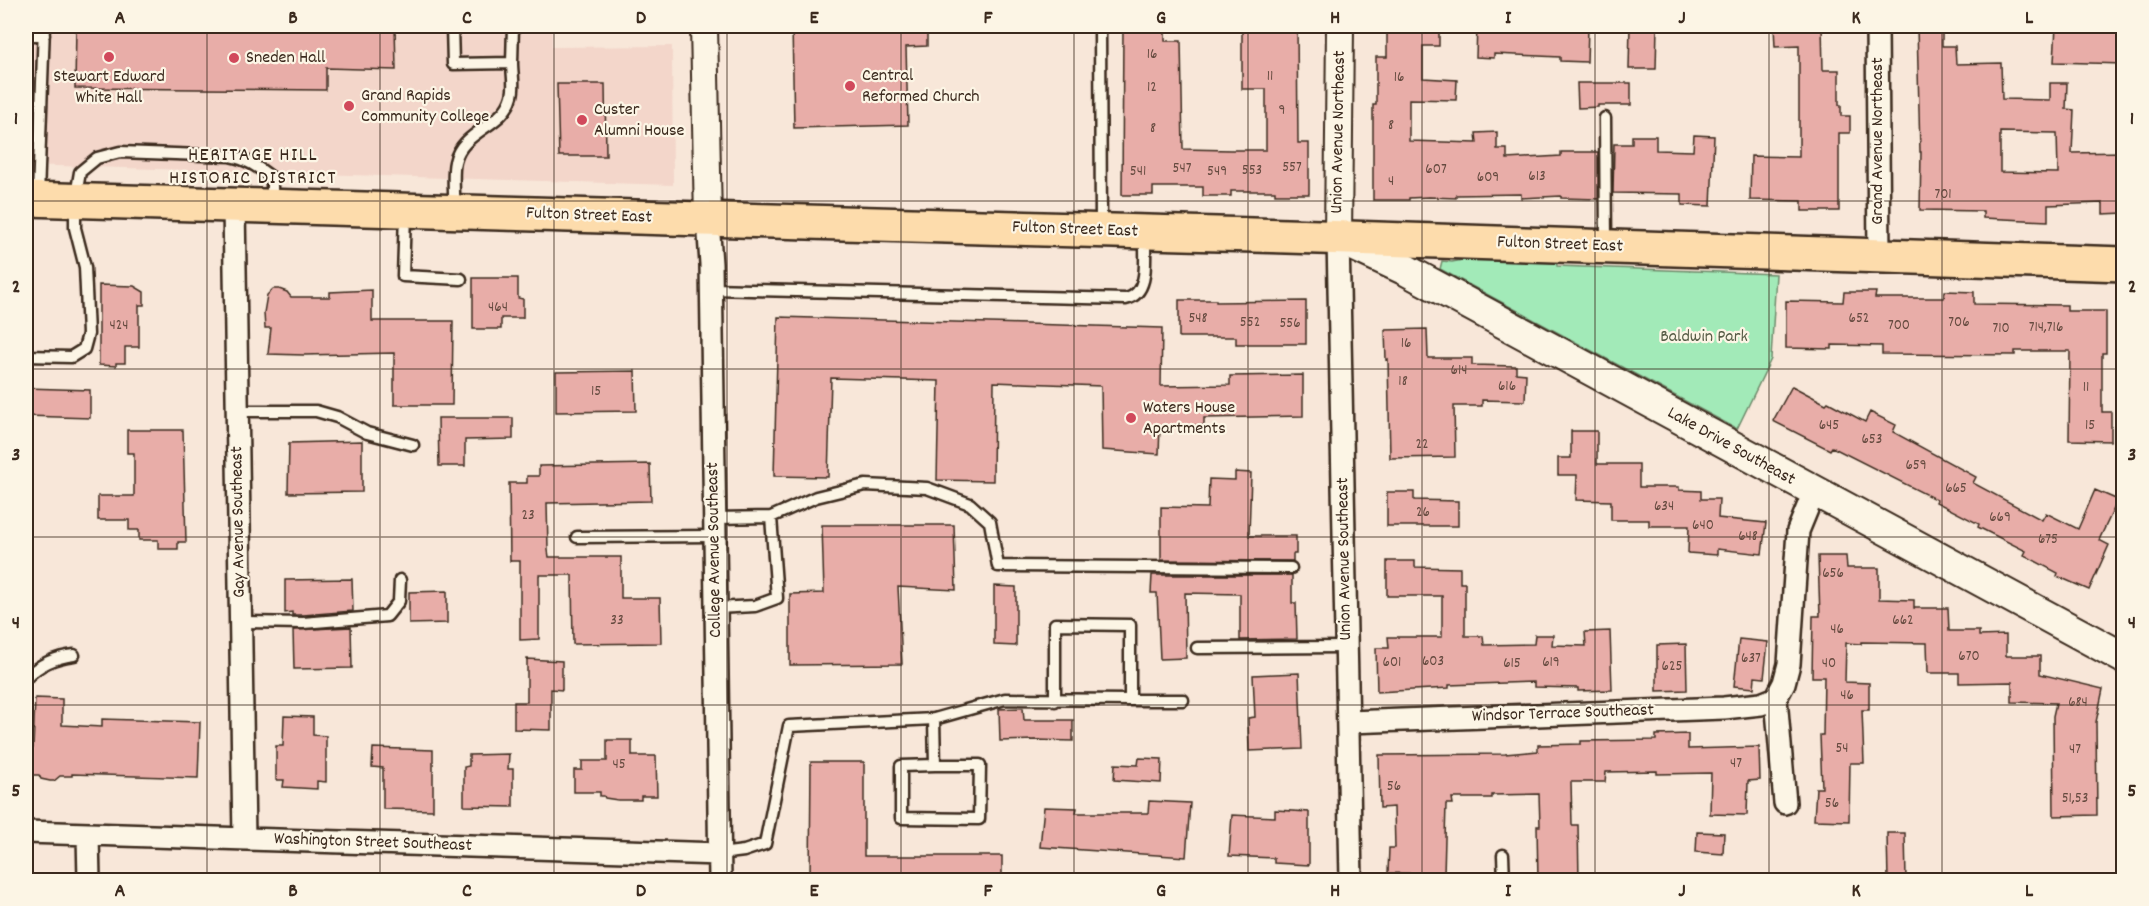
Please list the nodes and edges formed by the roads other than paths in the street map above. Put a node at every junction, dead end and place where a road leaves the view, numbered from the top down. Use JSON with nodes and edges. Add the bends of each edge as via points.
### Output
{"nodes":[{"id":1,"x":452,"y":26,"type":"edge"},
{"id":2,"x":513,"y":26,"type":"edge"},
{"id":3,"x":704,"y":26,"type":"edge"},
{"id":4,"x":1100,"y":26,"type":"edge"},
{"id":5,"x":1340,"y":26,"type":"edge"},
{"id":6,"x":1877,"y":26,"type":"edge"},
{"id":7,"x":44,"y":30,"type":"edge"},
{"id":8,"x":26,"y":35,"type":"edge"},
{"id":9,"x":512,"y":63,"type":"junction"},
{"id":10,"x":1605,"y":118,"type":"dead end"},
{"id":11,"x":32,"y":199,"type":"edge"},
{"id":12,"x":75,"y":201,"type":"junction"},
{"id":13,"x":234,"y":206,"type":"junction"},
{"id":14,"x":272,"y":206,"type":"junction"},
{"id":15,"x":405,"y":211,"type":"junction"},
{"id":16,"x":454,"y":212,"type":"junction"},
{"id":17,"x":708,"y":220,"type":"junction"},
{"id":18,"x":1101,"y":231,"type":"junction"},
{"id":19,"x":1145,"y":232,"type":"junction"},
{"id":20,"x":1338,"y":238,"type":"junction"},
{"id":21,"x":1606,"y":247,"type":"junction"},
{"id":22,"x":1879,"y":256,"type":"junction"},
{"id":23,"x":2124,"y":264,"type":"edge"},
{"id":24,"x":461,"y":279,"type":"dead end"},
{"id":25,"x":711,"y":289,"type":"junction"},
{"id":26,"x":26,"y":356,"type":"edge"},
{"id":27,"x":237,"y":411,"type":"junction"},
{"id":28,"x":413,"y":445,"type":"dead end"},
{"id":29,"x":1814,"y":492,"type":"junction"},
{"id":30,"x":771,"y":517,"type":"junction"},
{"id":31,"x":715,"y":527,"type":"junction"},
{"id":32,"x":577,"y":537,"type":"dead end"},
{"id":33,"x":1291,"y":568,"type":"dead end"},
{"id":34,"x":400,"y":580,"type":"dead end"},
{"id":35,"x":716,"y":608,"type":"junction"},
{"id":36,"x":241,"y":622,"type":"junction"},
{"id":37,"x":1347,"y":646,"type":"junction"},
{"id":38,"x":1197,"y":648,"type":"dead end"},
{"id":39,"x":74,"y":655,"type":"dead end"},
{"id":40,"x":2124,"y":658,"type":"edge"},
{"id":41,"x":26,"y":678,"type":"edge"},
{"id":42,"x":1776,"y":698,"type":"junction"},
{"id":43,"x":1130,"y":700,"type":"junction"},
{"id":44,"x":1183,"y":700,"type":"dead end"},
{"id":45,"x":1055,"y":701,"type":"junction"},
{"id":46,"x":934,"y":719,"type":"junction"},
{"id":47,"x":1348,"y":722,"type":"junction"},
{"id":48,"x":935,"y":765,"type":"junction"},
{"id":49,"x":1785,"y":804,"type":"dead end"},
{"id":50,"x":26,"y":832,"type":"edge"},
{"id":51,"x":88,"y":835,"type":"junction"},
{"id":52,"x":244,"y":838,"type":"junction"},
{"id":53,"x":720,"y":854,"type":"junction"},
{"id":54,"x":1503,"y":855,"type":"dead end"},
{"id":55,"x":89,"y":880,"type":"edge"},
{"id":56,"x":720,"y":880,"type":"edge"},
{"id":57,"x":1351,"y":880,"type":"edge"},
{"id":58,"x":1504,"y":880,"type":"edge"}],
"edges":[{"from":1,"to":9,"type":"lane","via":[[453,64]]},
{"from":2,"to":9,"type":"lane"},
{"from":3,"to":17,"type":"street"},
{"from":4,"to":18,"type":"lane"},
{"from":5,"to":20,"type":"street","name":"Union Avenue Northeast"},
{"from":6,"to":22,"type":"street","name":"Grand Avenue Northeast"},
{"from":7,"to":8,"type":"lane"},
{"from":7,"to":11,"type":"lane"},
{"from":9,"to":16,"type":"lane","via":[[513,95],[509,104],[500,118],[463,145],[455,162]]},
{"from":10,"to":21,"type":"lane"},
{"from":11,"to":12,"type":"main road","name":"Fulton Street East"},
{"from":12,"to":13,"type":"main road","name":"Fulton Street East"},
{"from":12,"to":14,"type":"lane","via":[[80,172],[97,158],[120,152],[242,158],[272,178]]},
{"from":12,"to":26,"type":"lane","via":[[75,228],[85,267],[88,334],[84,349],[70,357]]},
{"from":13,"to":14,"type":"main road","name":"Fulton Street East"},
{"from":13,"to":27,"type":"street","name":"Gay Avenue Southeast"},
{"from":14,"to":15,"type":"main road","name":"Fulton Street East"},
{"from":15,"to":16,"type":"main road","name":"Fulton Street East"},
{"from":15,"to":24,"type":"lane","via":[[403,276]]},
{"from":16,"to":17,"type":"main road","name":"Fulton Street East"},
{"from":17,"to":18,"type":"main road","name":"Fulton Street East"},
{"from":17,"to":25,"type":"street","name":"College Avenue Southeast"},
{"from":18,"to":19,"type":"main road","name":"Fulton Street East"},
{"from":19,"to":20,"type":"main road","name":"Fulton Street East"},
{"from":19,"to":25,"type":"lane","via":[[1143,282],[1137,293],[1126,298]]},
{"from":20,"to":21,"type":"main road","name":"Fulton Street East"},
{"from":20,"to":29,"type":"main road","name":"Lake Drive Southeast","via":[[1406,270]]},
{"from":20,"to":37,"type":"street","name":"Union Avenue Southeast"},
{"from":21,"to":22,"type":"main road","name":"Fulton Street East"},
{"from":22,"to":23,"type":"main road","name":"Fulton Street East"},
{"from":25,"to":31,"type":"street","name":"College Avenue Southeast"},
{"from":27,"to":28,"type":"lane","via":[[316,411],[367,433]]},
{"from":27,"to":36,"type":"street","name":"Gay Avenue Southeast"},
{"from":29,"to":40,"type":"main road","name":"Lake Drive Southeast"},
{"from":29,"to":42,"type":"street","via":[[1798,531],[1789,664]]},
{"from":30,"to":31,"type":"lane"},
{"from":30,"to":33,"type":"lane","via":[[816,496],[865,485],[927,488],[970,504],[990,522],[998,566]]},
{"from":30,"to":35,"type":"lane","via":[[777,598],[755,606]]},
{"from":31,"to":32,"type":"lane"},
{"from":31,"to":35,"type":"street","name":"College Avenue Southeast"},
{"from":34,"to":36,"type":"lane","via":[[399,601],[387,616],[303,623]]},
{"from":35,"to":53,"type":"street","name":"College Avenue Southeast"},
{"from":36,"to":52,"type":"street","name":"Gay Avenue Southeast"},
{"from":37,"to":38,"type":"lane"},
{"from":37,"to":47,"type":"street","name":"Union Avenue Southeast"},
{"from":39,"to":41,"type":"lane","via":[[62,656],[34,669]]},
{"from":42,"to":47,"type":"street","name":"Windsor Terrace Southeast","via":[[1761,704],[1724,708]]},
{"from":42,"to":49,"type":"street"},
{"from":43,"to":44,"type":"lane"},
{"from":43,"to":45,"type":"lane"},
{"from":43,"to":45,"type":"lane","via":[[1130,625],[1055,624]]},
{"from":45,"to":46,"type":"lane","via":[[1005,699]]},
{"from":46,"to":48,"type":"lane"},
{"from":46,"to":53,"type":"lane","via":[[789,726],[765,844],[744,852]]},
{"from":47,"to":57,"type":"street","name":"Union Avenue Southeast"},
{"from":48,"to":48,"type":"lane","via":[[901,766],[901,818],[979,819],[980,765]]},
{"from":50,"to":51,"type":"street","name":"Washington Street Southeast"},
{"from":51,"to":52,"type":"street","name":"Washington Street Southeast"},
{"from":51,"to":55,"type":"street"},
{"from":52,"to":53,"type":"street","name":"Washington Street Southeast"},
{"from":53,"to":56,"type":"street","name":"College Avenue Southeast"},
{"from":54,"to":58,"type":"lane"}]}
